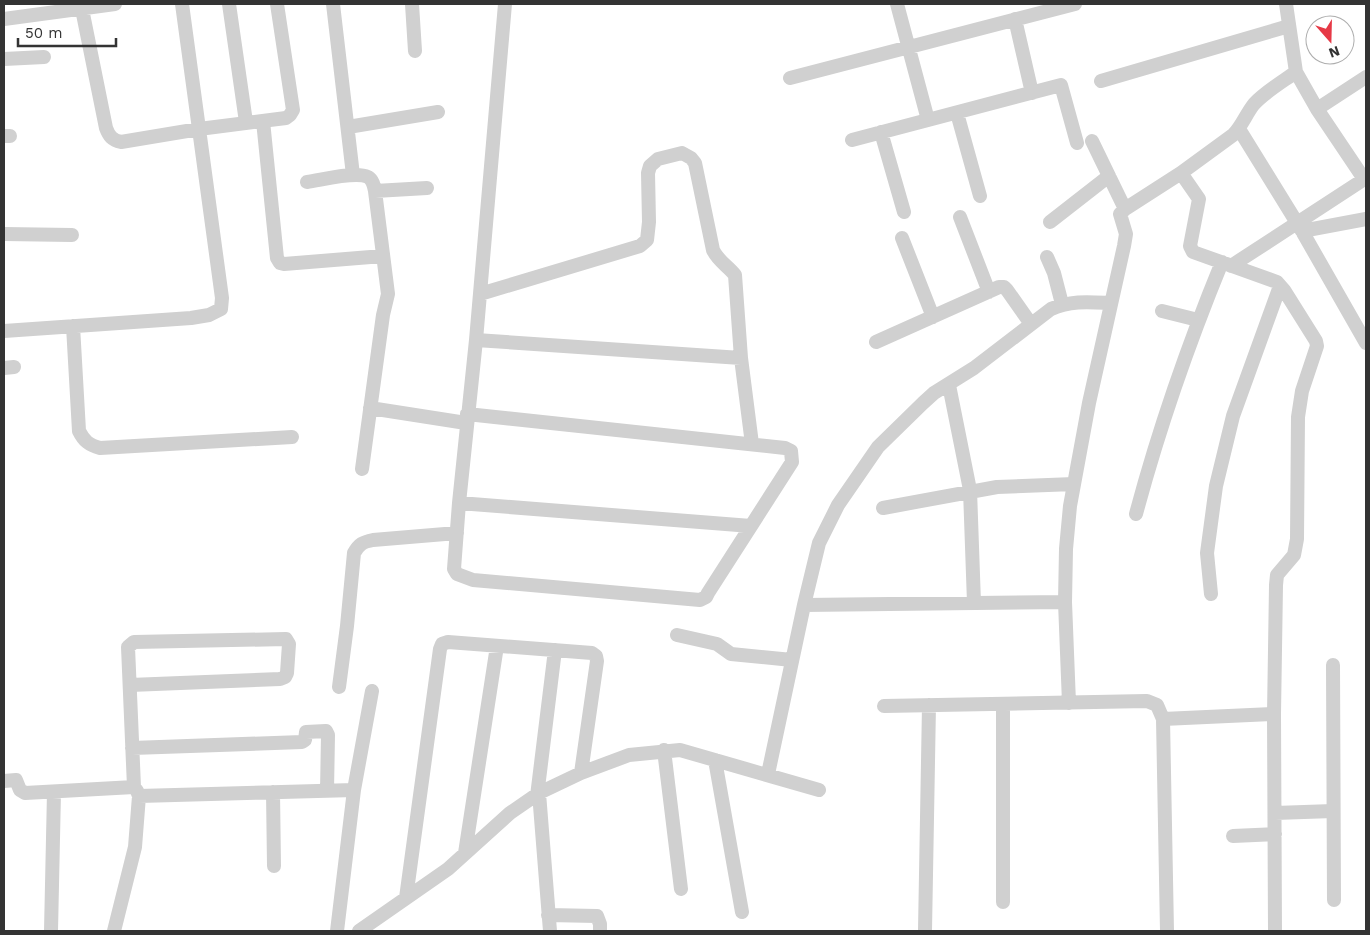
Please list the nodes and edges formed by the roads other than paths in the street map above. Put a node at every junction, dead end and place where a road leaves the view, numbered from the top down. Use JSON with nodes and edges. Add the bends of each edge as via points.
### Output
{"nodes":[{"id":1,"x":115,"y":4,"type":"edge"},
{"id":2,"x":182,"y":4,"type":"edge"},
{"id":3,"x":229,"y":4,"type":"edge"},
{"id":4,"x":277,"y":4,"type":"edge"},
{"id":5,"x":333,"y":4,"type":"edge"},
{"id":6,"x":412,"y":4,"type":"edge"},
{"id":7,"x":505,"y":4,"type":"edge"},
{"id":8,"x":897,"y":4,"type":"edge"},
{"id":9,"x":1075,"y":4,"type":"edge"},
{"id":10,"x":1286,"y":4,"type":"edge"},
{"id":11,"x":82,"y":6,"type":"edge"},
{"id":12,"x":4,"y":19,"type":"edge"},
{"id":13,"x":1015,"y":19,"type":"junction"},
{"id":14,"x":1289,"y":26,"type":"junction"},
{"id":15,"x":908,"y":47,"type":"junction"},
{"id":16,"x":415,"y":51,"type":"dead end"},
{"id":17,"x":44,"y":57,"type":"dead end"},
{"id":18,"x":4,"y":59,"type":"edge"},
{"id":19,"x":1296,"y":72,"type":"junction"},
{"id":20,"x":1366,"y":77,"type":"edge"},
{"id":21,"x":790,"y":78,"type":"dead end"},
{"id":22,"x":1101,"y":81,"type":"dead end"},
{"id":23,"x":1032,"y":93,"type":"junction"},
{"id":24,"x":1317,"y":109,"type":"junction"},
{"id":25,"x":438,"y":112,"type":"dead end"},
{"id":26,"x":957,"y":113,"type":"junction"},
{"id":27,"x":263,"y":120,"type":"junction"},
{"id":28,"x":928,"y":120,"type":"junction"},
{"id":29,"x":246,"y":122,"type":"junction"},
{"id":30,"x":348,"y":127,"type":"junction"},
{"id":31,"x":199,"y":129,"type":"junction"},
{"id":32,"x":1239,"y":129,"type":"junction"},
{"id":33,"x":881,"y":132,"type":"junction"},
{"id":34,"x":852,"y":140,"type":"dead end"},
{"id":35,"x":1092,"y":141,"type":"dead end"},
{"id":36,"x":1076,"y":143,"type":"dead end"},
{"id":37,"x":1182,"y":173,"type":"junction"},
{"id":38,"x":354,"y":175,"type":"junction"},
{"id":39,"x":1109,"y":176,"type":"junction"},
{"id":40,"x":1365,"y":179,"type":"edge"},
{"id":41,"x":307,"y":182,"type":"dead end"},
{"id":42,"x":427,"y":188,"type":"dead end"},
{"id":43,"x":375,"y":191,"type":"junction"},
{"id":44,"x":980,"y":196,"type":"dead end"},
{"id":45,"x":1126,"y":209,"type":"junction"},
{"id":46,"x":904,"y":212,"type":"dead end"},
{"id":47,"x":960,"y":216,"type":"dead end"},
{"id":48,"x":1366,"y":219,"type":"edge"},
{"id":49,"x":1050,"y":222,"type":"dead end"},
{"id":50,"x":1299,"y":227,"type":"junction"},
{"id":51,"x":4,"y":234,"type":"edge"},
{"id":52,"x":72,"y":235,"type":"dead end"},
{"id":53,"x":902,"y":238,"type":"dead end"},
{"id":54,"x":383,"y":256,"type":"junction"},
{"id":55,"x":1047,"y":257,"type":"dead end"},
{"id":56,"x":1227,"y":264,"type":"junction"},
{"id":57,"x":1280,"y":286,"type":"junction"},
{"id":58,"x":989,"y":292,"type":"junction"},
{"id":59,"x":480,"y":294,"type":"junction"},
{"id":60,"x":1111,"y":303,"type":"junction"},
{"id":61,"x":1062,"y":304,"type":"junction"},
{"id":62,"x":1162,"y":311,"type":"dead end"},
{"id":63,"x":933,"y":317,"type":"junction"},
{"id":64,"x":1198,"y":320,"type":"junction"},
{"id":65,"x":1031,"y":324,"type":"junction"},
{"id":66,"x":73,"y":326,"type":"junction"},
{"id":67,"x":4,"y":331,"type":"edge"},
{"id":68,"x":476,"y":340,"type":"junction"},
{"id":69,"x":876,"y":342,"type":"dead end"},
{"id":70,"x":1366,"y":342,"type":"edge"},
{"id":71,"x":741,"y":358,"type":"junction"},
{"id":72,"x":948,"y":385,"type":"junction"},
{"id":73,"x":370,"y":408,"type":"junction"},
{"id":74,"x":467,"y":418,"type":"junction"},
{"id":75,"x":292,"y":437,"type":"dead end"},
{"id":76,"x":752,"y":444,"type":"junction"},
{"id":77,"x":362,"y":468,"type":"dead end"},
{"id":78,"x":1074,"y":484,"type":"junction"},
{"id":79,"x":971,"y":493,"type":"junction"},
{"id":80,"x":459,"y":502,"type":"junction"},
{"id":81,"x":883,"y":508,"type":"dead end"},
{"id":82,"x":1136,"y":514,"type":"dead end"},
{"id":83,"x":751,"y":526,"type":"junction"},
{"id":84,"x":457,"y":533,"type":"junction"},
{"id":85,"x":1211,"y":594,"type":"dead end"},
{"id":86,"x":1065,"y":602,"type":"junction"},
{"id":87,"x":974,"y":603,"type":"junction"},
{"id":88,"x":804,"y":605,"type":"junction"},
{"id":89,"x":677,"y":635,"type":"dead end"},
{"id":90,"x":497,"y":646,"type":"junction"},
{"id":91,"x":554,"y":650,"type":"junction"},
{"id":92,"x":792,"y":660,"type":"junction"},
{"id":93,"x":1333,"y":665,"type":"dead end"},
{"id":94,"x":130,"y":685,"type":"junction"},
{"id":95,"x":339,"y":687,"type":"dead end"},
{"id":96,"x":372,"y":691,"type":"dead end"},
{"id":97,"x":1069,"y":703,"type":"junction"},
{"id":98,"x":1003,"y":704,"type":"junction"},
{"id":99,"x":929,"y":705,"type":"junction"},
{"id":100,"x":884,"y":706,"type":"dead end"},
{"id":101,"x":1274,"y":714,"type":"junction"},
{"id":102,"x":1163,"y":719,"type":"junction"},
{"id":103,"x":132,"y":748,"type":"junction"},
{"id":104,"x":664,"y":750,"type":"junction"},
{"id":105,"x":715,"y":760,"type":"junction"},
{"id":106,"x":581,"y":773,"type":"junction"},
{"id":107,"x":768,"y":774,"type":"junction"},
{"id":108,"x":4,"y":781,"type":"edge"},
{"id":109,"x":354,"y":790,"type":"junction"},
{"id":110,"x":819,"y":790,"type":"dead end"},
{"id":111,"x":327,"y":791,"type":"junction"},
{"id":112,"x":54,"y":792,"type":"junction"},
{"id":113,"x":136,"y":792,"type":"junction"},
{"id":114,"x":273,"y":792,"type":"junction"},
{"id":115,"x":538,"y":795,"type":"junction"},
{"id":116,"x":1333,"y":811,"type":"junction"},
{"id":117,"x":1275,"y":813,"type":"junction"},
{"id":118,"x":1275,"y":834,"type":"junction"},
{"id":119,"x":1233,"y":836,"type":"dead end"},
{"id":120,"x":466,"y":853,"type":"junction"},
{"id":121,"x":274,"y":866,"type":"dead end"},
{"id":122,"x":681,"y":889,"type":"dead end"},
{"id":123,"x":406,"y":898,"type":"junction"},
{"id":124,"x":1334,"y":900,"type":"dead end"},
{"id":125,"x":1003,"y":902,"type":"dead end"},
{"id":126,"x":742,"y":912,"type":"dead end"},
{"id":127,"x":548,"y":915,"type":"junction"},
{"id":128,"x":51,"y":931,"type":"edge"},
{"id":129,"x":114,"y":931,"type":"edge"},
{"id":130,"x":337,"y":931,"type":"edge"},
{"id":131,"x":359,"y":931,"type":"edge"},
{"id":132,"x":550,"y":931,"type":"edge"},
{"id":133,"x":600,"y":931,"type":"edge"},
{"id":134,"x":925,"y":931,"type":"edge"},
{"id":135,"x":1167,"y":931,"type":"edge"},
{"id":136,"x":1275,"y":931,"type":"edge"}],
"edges":[{"from":1,"to":11,"type":"street"},
{"from":2,"to":31,"type":"street"},
{"from":3,"to":29,"type":"street"},
{"from":4,"to":27,"type":"street","via":[[293,110],[286,118]]},
{"from":5,"to":30,"type":"street"},
{"from":6,"to":16,"type":"street"},
{"from":7,"to":59,"type":"street"},
{"from":8,"to":15,"type":"street"},
{"from":9,"to":13,"type":"street"},
{"from":10,"to":14,"type":"street"},
{"from":11,"to":12,"type":"street"},
{"from":11,"to":31,"type":"street","via":[[108,135],[121,142]]},
{"from":13,"to":15,"type":"street"},
{"from":13,"to":23,"type":"street"},
{"from":14,"to":19,"type":"street"},
{"from":14,"to":22,"type":"street"},
{"from":15,"to":21,"type":"street"},
{"from":15,"to":28,"type":"street"},
{"from":17,"to":18,"type":"street"},
{"from":19,"to":24,"type":"street"},
{"from":19,"to":32,"type":"street","via":[[1258,100]]},
{"from":20,"to":24,"type":"street"},
{"from":23,"to":26,"type":"street"},
{"from":23,"to":36,"type":"street","via":[[1061,85]]},
{"from":24,"to":40,"type":"street"},
{"from":25,"to":30,"type":"street"},
{"from":26,"to":28,"type":"street"},
{"from":26,"to":44,"type":"street"},
{"from":27,"to":29,"type":"street"},
{"from":27,"to":54,"type":"street","via":[[280,263]]},
{"from":28,"to":33,"type":"street"},
{"from":29,"to":31,"type":"street"},
{"from":30,"to":38,"type":"street"},
{"from":31,"to":66,"type":"street","via":[[221,309],[191,318]]},
{"from":32,"to":37,"type":"street"},
{"from":32,"to":50,"type":"street"},
{"from":33,"to":34,"type":"street"},
{"from":33,"to":46,"type":"street"},
{"from":35,"to":39,"type":"street"},
{"from":37,"to":45,"type":"street"},
{"from":37,"to":56,"type":"street","via":[[1199,199],[1191,249]]},
{"from":38,"to":41,"type":"street"},
{"from":38,"to":43,"type":"street","via":[[367,177]]},
{"from":39,"to":45,"type":"street"},
{"from":39,"to":49,"type":"street"},
{"from":40,"to":50,"type":"street"},
{"from":42,"to":43,"type":"street"},
{"from":43,"to":54,"type":"street"},
{"from":45,"to":60,"type":"street","via":[[1120,214],[1126,234]]},
{"from":47,"to":58,"type":"street"},
{"from":48,"to":50,"type":"street"},
{"from":50,"to":56,"type":"street"},
{"from":50,"to":70,"type":"street"},
{"from":51,"to":52,"type":"street"},
{"from":53,"to":63,"type":"street"},
{"from":54,"to":73,"type":"street","via":[[388,294]]},
{"from":55,"to":61,"type":"street"},
{"from":56,"to":57,"type":"street","via":[[1277,282]]},
{"from":56,"to":64,"type":"street"},
{"from":57,"to":85,"type":"street","via":[[1233,416],[1216,486],[1206,553]]},
{"from":57,"to":101,"type":"street","via":[[1317,346],[1302,390],[1298,417],[1297,539],[1294,556],[1277,575]]},
{"from":58,"to":63,"type":"street"},
{"from":58,"to":65,"type":"street","via":[[1004,287]]},
{"from":59,"to":68,"type":"street"},
{"from":59,"to":71,"type":"street","via":[[644,243],[649,222],[650,166],[658,160],[682,154],[695,163],[716,257],[735,275]]},
{"from":60,"to":61,"type":"street"},
{"from":60,"to":78,"type":"street"},
{"from":61,"to":65,"type":"street"},
{"from":62,"to":64,"type":"street"},
{"from":63,"to":69,"type":"street"},
{"from":64,"to":82,"type":"street","via":[[1152,452]]},
{"from":65,"to":72,"type":"street"},
{"from":66,"to":67,"type":"street"},
{"from":66,"to":75,"type":"street","via":[[78,431],[90,445],[100,448]]},
{"from":68,"to":71,"type":"street"},
{"from":68,"to":74,"type":"street"},
{"from":71,"to":76,"type":"street"},
{"from":72,"to":79,"type":"street"},
{"from":72,"to":88,"type":"street","via":[[900,424],[878,447],[838,505],[820,544]]},
{"from":73,"to":74,"type":"street"},
{"from":73,"to":77,"type":"street"},
{"from":74,"to":76,"type":"street"},
{"from":74,"to":80,"type":"street"},
{"from":76,"to":83,"type":"street","via":[[785,448],[793,455],[792,462]]},
{"from":78,"to":79,"type":"street","via":[[997,487]]},
{"from":78,"to":86,"type":"street","via":[[1066,549]]},
{"from":79,"to":81,"type":"street"},
{"from":79,"to":87,"type":"street"},
{"from":80,"to":83,"type":"street"},
{"from":80,"to":84,"type":"street"},
{"from":83,"to":84,"type":"street","via":[[706,597],[700,600],[461,577],[454,569]]},
{"from":84,"to":95,"type":"street","via":[[373,540],[358,546],[354,553]]},
{"from":86,"to":87,"type":"street"},
{"from":86,"to":97,"type":"street"},
{"from":87,"to":88,"type":"street"},
{"from":88,"to":92,"type":"street"},
{"from":89,"to":92,"type":"street","via":[[717,644],[731,654]]},
{"from":90,"to":91,"type":"street"},
{"from":90,"to":120,"type":"street"},
{"from":90,"to":123,"type":"street","via":[[448,642],[440,649]]},
{"from":91,"to":106,"type":"street","via":[[596,656]]},
{"from":91,"to":115,"type":"street"},
{"from":92,"to":107,"type":"street"},
{"from":93,"to":116,"type":"street"},
{"from":94,"to":94,"type":"street","via":[[280,680],[287,673],[289,644],[286,639],[134,642],[128,648]]},
{"from":94,"to":103,"type":"street"},
{"from":96,"to":109,"type":"street"},
{"from":97,"to":98,"type":"street"},
{"from":97,"to":102,"type":"street","via":[[1147,701],[1157,705]]},
{"from":98,"to":99,"type":"street"},
{"from":98,"to":125,"type":"street"},
{"from":99,"to":100,"type":"street"},
{"from":99,"to":134,"type":"street"},
{"from":101,"to":102,"type":"street"},
{"from":101,"to":117,"type":"street"},
{"from":102,"to":135,"type":"street"},
{"from":103,"to":111,"type":"street","via":[[302,742],[306,732],[326,731]]},
{"from":103,"to":113,"type":"street"},
{"from":104,"to":105,"type":"street","via":[[680,750]]},
{"from":104,"to":106,"type":"street","via":[[629,755]]},
{"from":104,"to":122,"type":"street"},
{"from":105,"to":107,"type":"street"},
{"from":105,"to":126,"type":"street"},
{"from":106,"to":115,"type":"street"},
{"from":107,"to":110,"type":"street"},
{"from":108,"to":112,"type":"street","via":[[16,780],[25,793]]},
{"from":109,"to":111,"type":"street"},
{"from":109,"to":130,"type":"street"},
{"from":111,"to":114,"type":"street"},
{"from":112,"to":113,"type":"street"},
{"from":112,"to":128,"type":"street"},
{"from":113,"to":114,"type":"street"},
{"from":113,"to":129,"type":"street","via":[[135,847]]},
{"from":114,"to":121,"type":"street"},
{"from":115,"to":120,"type":"street","via":[[510,813]]},
{"from":115,"to":127,"type":"street"},
{"from":116,"to":117,"type":"street"},
{"from":116,"to":124,"type":"street"},
{"from":117,"to":118,"type":"street"},
{"from":118,"to":119,"type":"street"},
{"from":118,"to":136,"type":"street"},
{"from":120,"to":123,"type":"street"},
{"from":123,"to":131,"type":"street"},
{"from":127,"to":132,"type":"street"},
{"from":127,"to":133,"type":"street","via":[[597,916]]}]}
